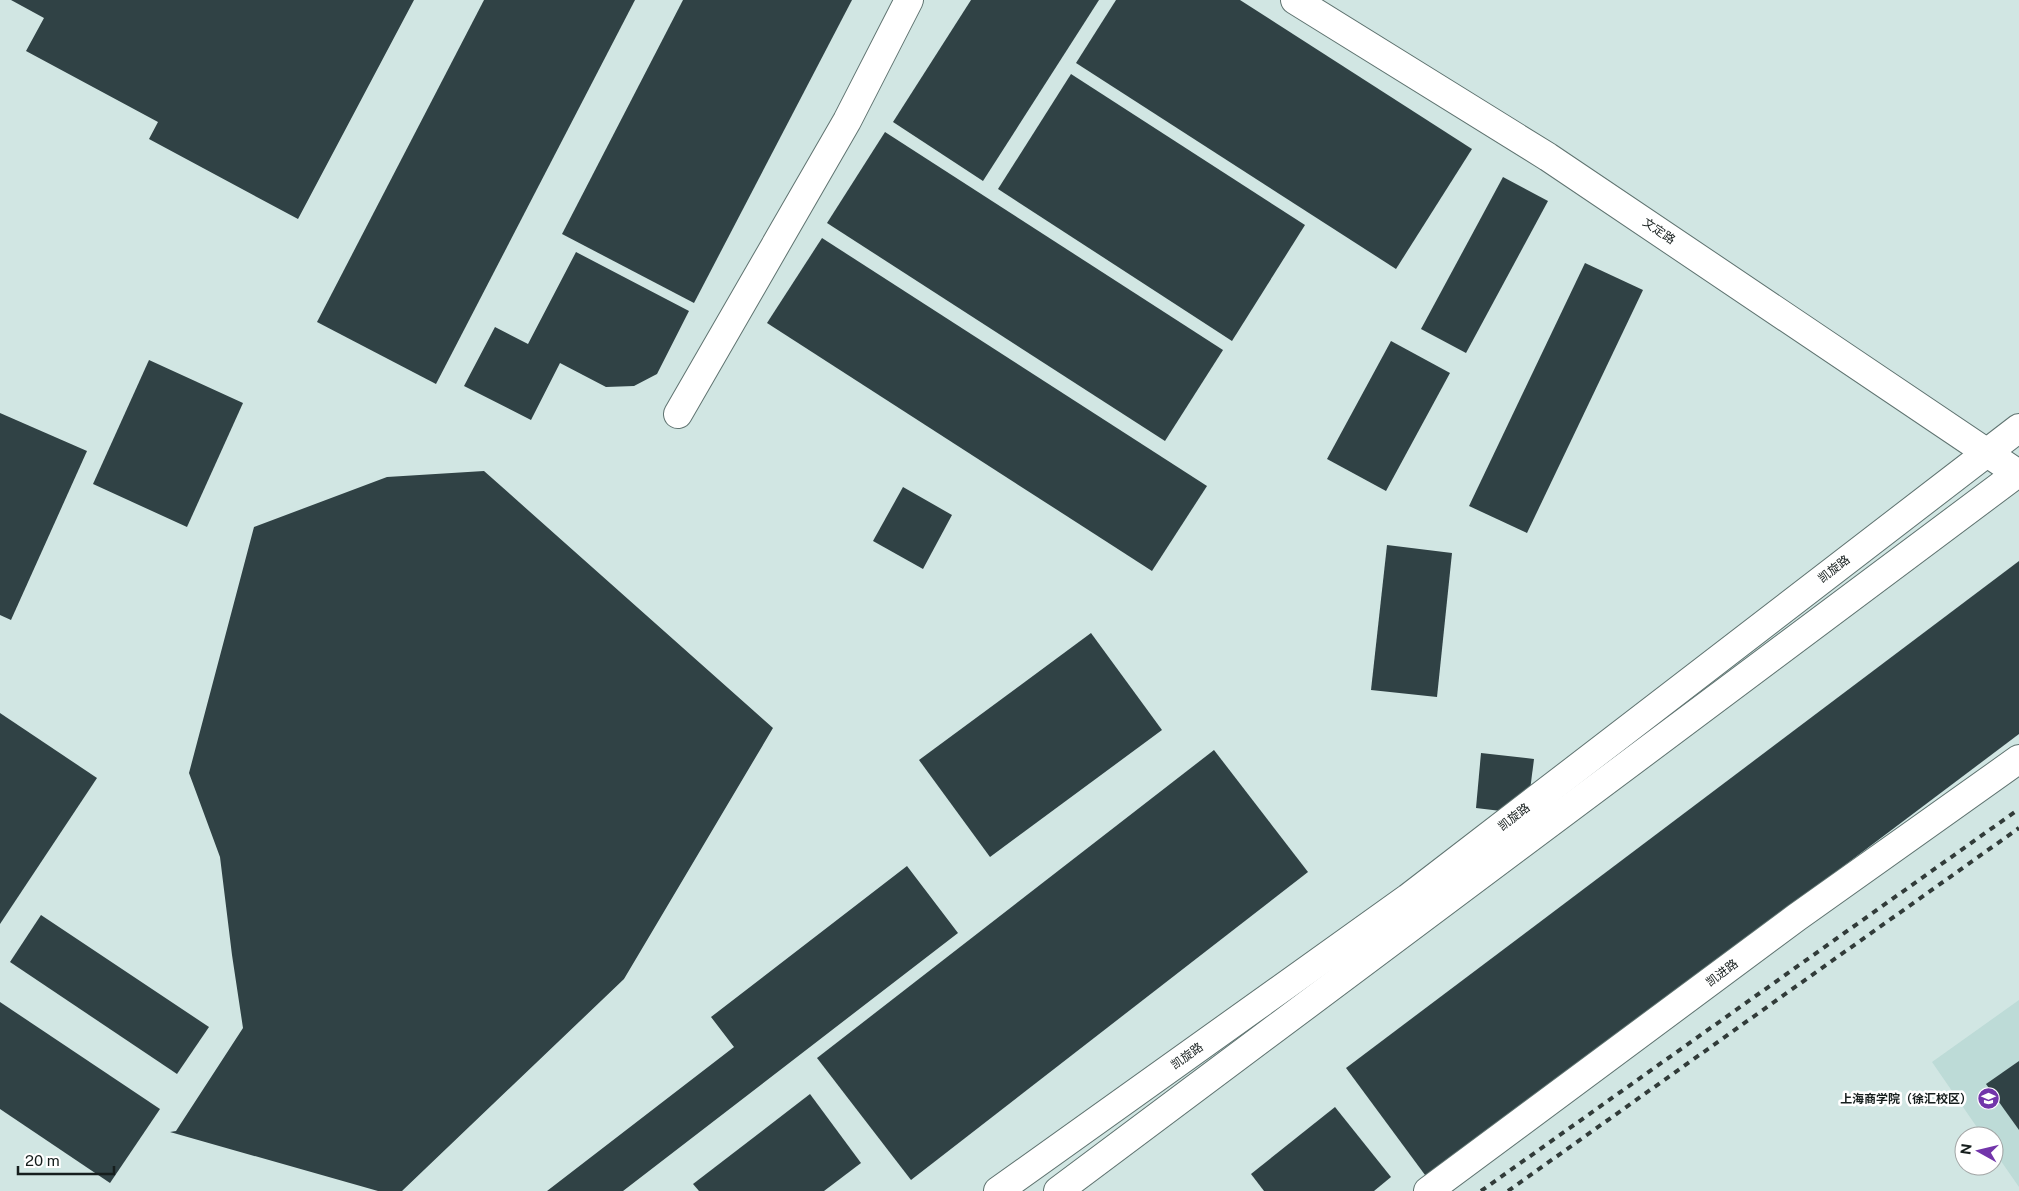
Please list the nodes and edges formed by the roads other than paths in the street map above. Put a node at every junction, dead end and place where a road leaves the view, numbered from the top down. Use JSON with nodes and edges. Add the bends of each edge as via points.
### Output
{"nodes":[{"id":1,"x":909,"y":0,"type":"edge"},
{"id":2,"x":1295,"y":0,"type":"edge"},
{"id":3,"x":678,"y":414,"type":"dead end"},
{"id":4,"x":2019,"y":428,"type":"edge"},
{"id":5,"x":1987,"y":452,"type":"junction"},
{"id":6,"x":2018,"y":473,"type":"edge"},
{"id":7,"x":2019,"y":759,"type":"edge"},
{"id":8,"x":998,"y":1191,"type":"edge"},
{"id":9,"x":1058,"y":1191,"type":"edge"},
{"id":10,"x":1428,"y":1191,"type":"edge"}],
"edges":[{"from":1,"to":3,"type":"street","via":[[847,121]]},
{"from":2,"to":5,"type":"street","name":"文定路","via":[[1548,157]]},
{"from":4,"to":5,"type":"street","name":"凯旋路"},
{"from":5,"to":6,"type":"street","name":"文定路"},
{"from":5,"to":8,"type":"street","name":"凯旋路","via":[[1408,898]]},
{"from":6,"to":9,"type":"street","name":"凯旋路"},
{"from":7,"to":10,"type":"street","name":"凯进路","via":[[1797,917]]}]}
